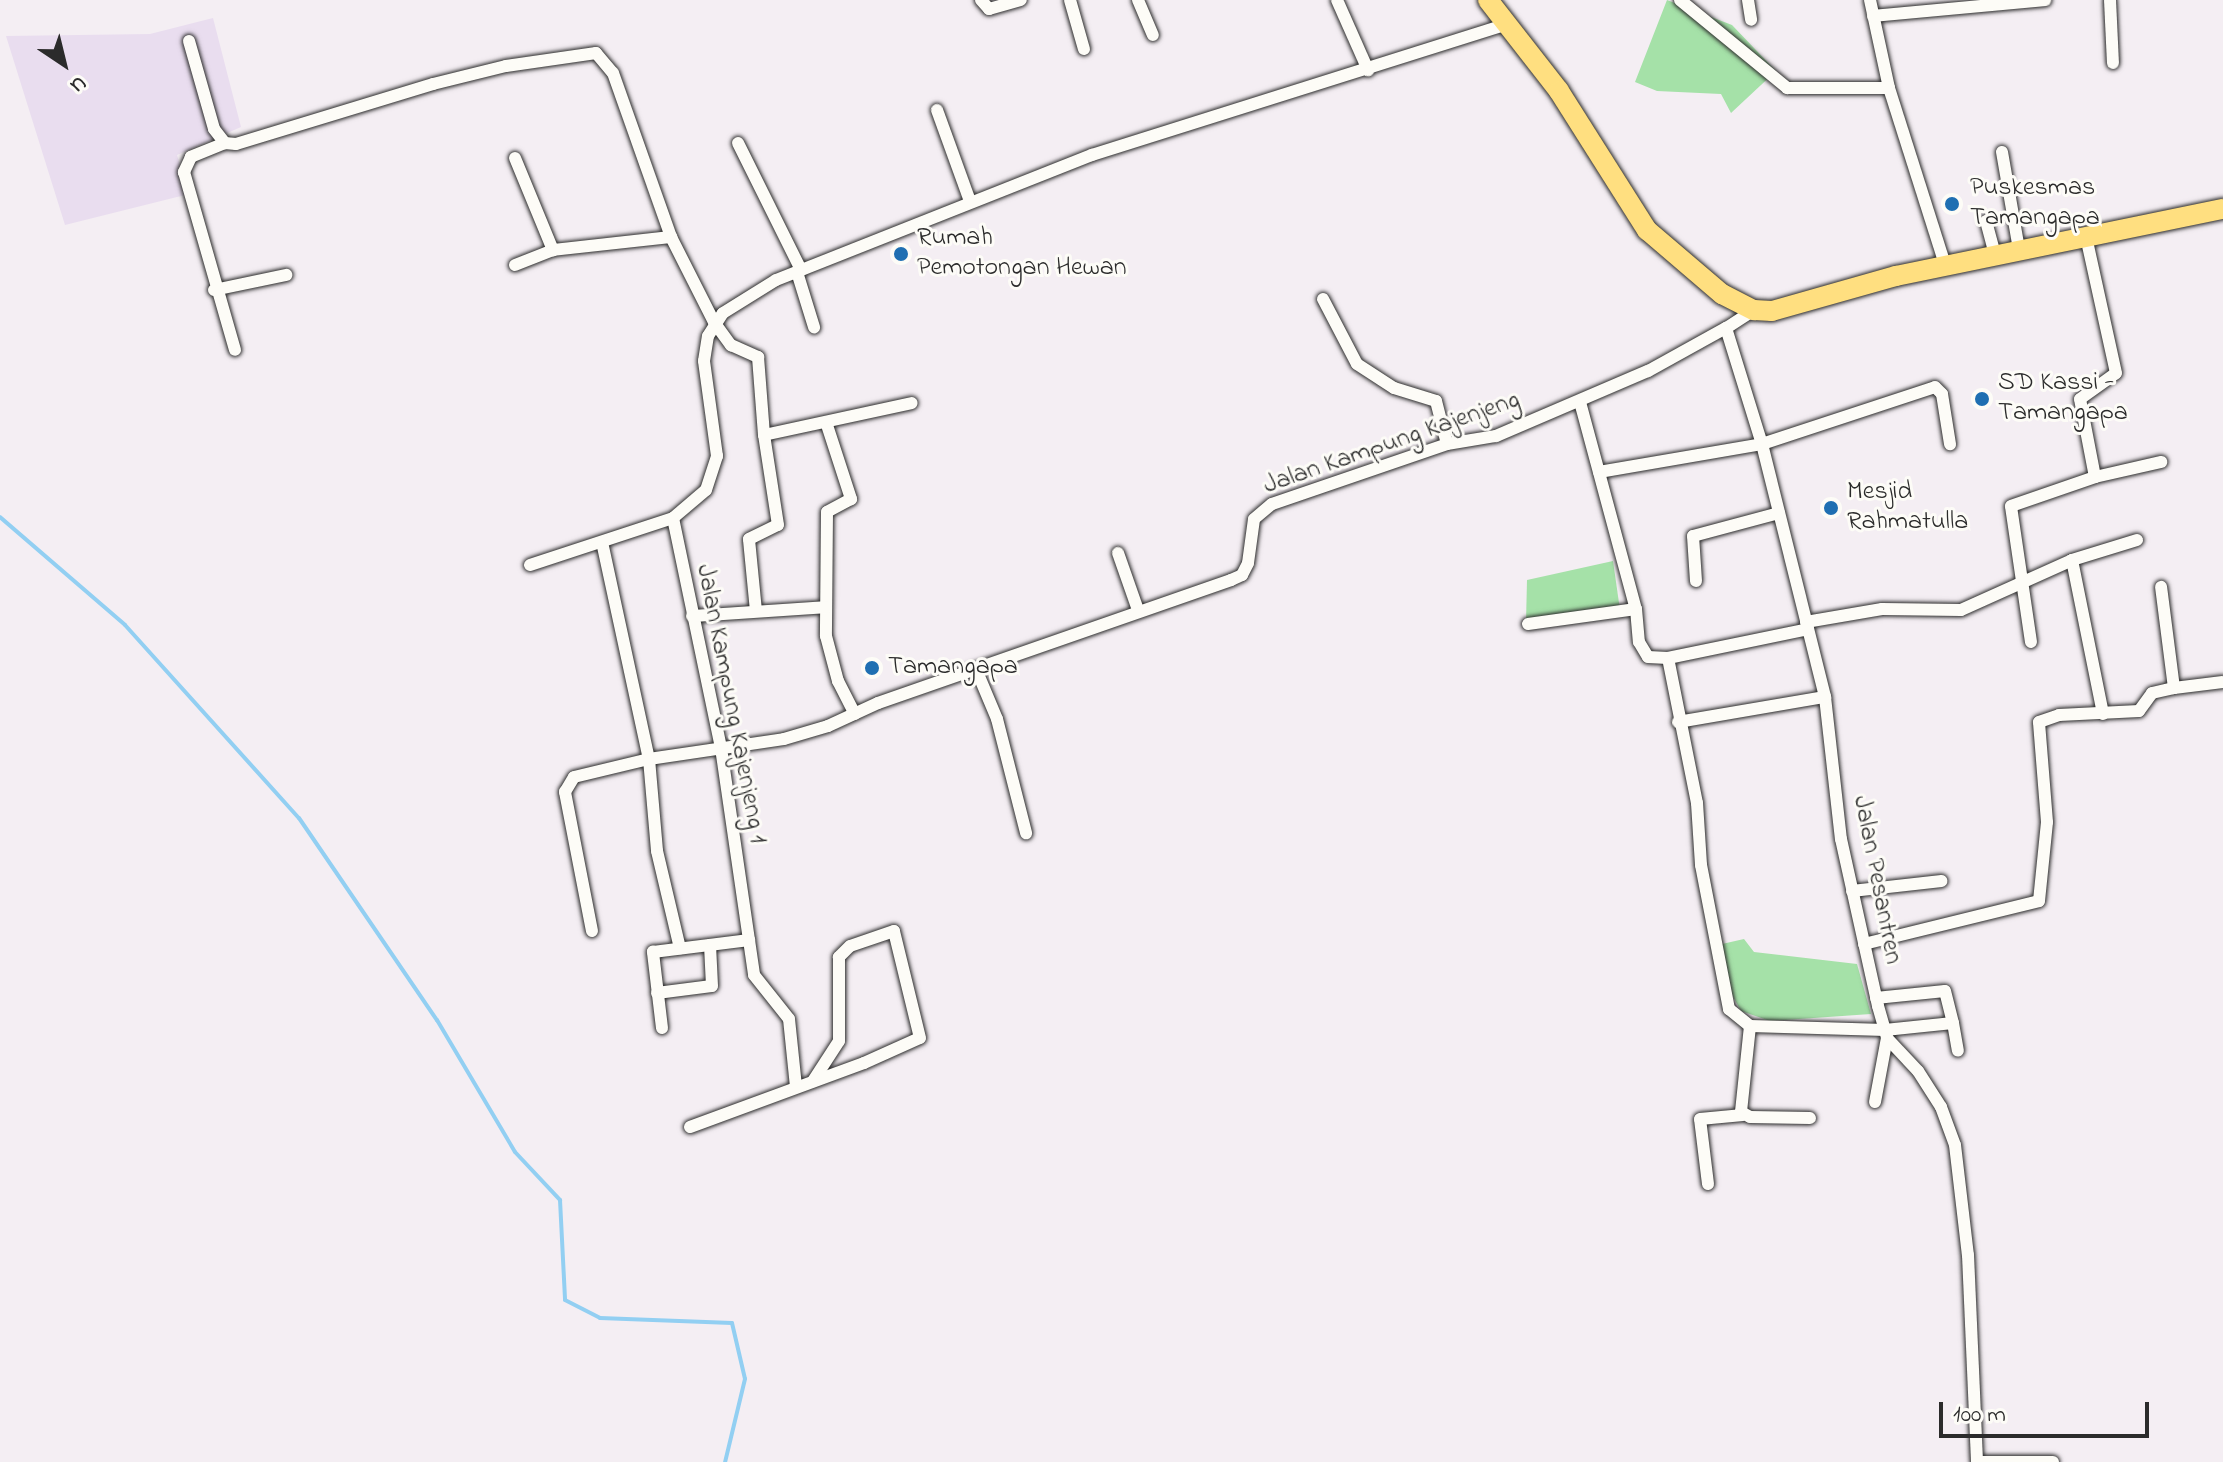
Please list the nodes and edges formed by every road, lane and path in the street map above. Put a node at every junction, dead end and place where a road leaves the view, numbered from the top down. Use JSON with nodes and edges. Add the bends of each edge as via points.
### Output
{"nodes":[{"id":1,"x":981,"y":0,"type":"edge"},
{"id":2,"x":1021,"y":0,"type":"edge"},
{"id":3,"x":1070,"y":0,"type":"edge"},
{"id":4,"x":1138,"y":0,"type":"edge"},
{"id":5,"x":1337,"y":0,"type":"edge"},
{"id":6,"x":1488,"y":0,"type":"edge"},
{"id":7,"x":1680,"y":0,"type":"edge"},
{"id":8,"x":1748,"y":0,"type":"edge"},
{"id":9,"x":1870,"y":0,"type":"edge"},
{"id":10,"x":2045,"y":0,"type":"edge"},
{"id":11,"x":2110,"y":0,"type":"edge"},
{"id":12,"x":1996,"y":2,"type":"edge"},
{"id":13,"x":1873,"y":16,"type":"junction"},
{"id":14,"x":1751,"y":20,"type":"dead end"},
{"id":15,"x":1505,"y":25,"type":"junction"},
{"id":16,"x":1153,"y":35,"type":"dead end"},
{"id":17,"x":189,"y":41,"type":"dead end"},
{"id":18,"x":1084,"y":49,"type":"dead end"},
{"id":19,"x":2113,"y":63,"type":"dead end"},
{"id":20,"x":1368,"y":70,"type":"junction"},
{"id":21,"x":1889,"y":88,"type":"junction"},
{"id":22,"x":937,"y":110,"type":"dead end"},
{"id":23,"x":225,"y":143,"type":"junction"},
{"id":24,"x":738,"y":143,"type":"dead end"},
{"id":25,"x":2002,"y":152,"type":"dead end"},
{"id":26,"x":515,"y":158,"type":"dead end"},
{"id":27,"x":970,"y":201,"type":"junction"},
{"id":28,"x":2223,"y":209,"type":"edge"},
{"id":29,"x":1986,"y":221,"type":"dead end"},
{"id":30,"x":2086,"y":236,"type":"junction"},
{"id":31,"x":671,"y":237,"type":"junction"},
{"id":32,"x":2019,"y":249,"type":"junction"},
{"id":33,"x":553,"y":250,"type":"junction"},
{"id":34,"x":1995,"y":254,"type":"junction"},
{"id":35,"x":515,"y":265,"type":"dead end"},
{"id":36,"x":1945,"y":265,"type":"junction"},
{"id":37,"x":799,"y":271,"type":"junction"},
{"id":38,"x":286,"y":275,"type":"dead end"},
{"id":39,"x":214,"y":290,"type":"junction"},
{"id":40,"x":1323,"y":299,"type":"dead end"},
{"id":41,"x":1754,"y":310,"type":"junction"},
{"id":42,"x":714,"y":322,"type":"junction"},
{"id":43,"x":814,"y":327,"type":"dead end"},
{"id":44,"x":1726,"y":328,"type":"junction"},
{"id":45,"x":235,"y":350,"type":"dead end"},
{"id":46,"x":1580,"y":402,"type":"junction"},
{"id":47,"x":912,"y":403,"type":"dead end"},
{"id":48,"x":827,"y":425,"type":"junction"},
{"id":49,"x":764,"y":435,"type":"junction"},
{"id":50,"x":1447,"y":444,"type":"junction"},
{"id":51,"x":1762,"y":444,"type":"junction"},
{"id":52,"x":1950,"y":444,"type":"dead end"},
{"id":53,"x":2161,"y":462,"type":"dead end"},
{"id":54,"x":1599,"y":472,"type":"junction"},
{"id":55,"x":2095,"y":477,"type":"junction"},
{"id":56,"x":1779,"y":513,"type":"junction"},
{"id":57,"x":673,"y":518,"type":"junction"},
{"id":58,"x":2137,"y":540,"type":"dead end"},
{"id":59,"x":602,"y":542,"type":"junction"},
{"id":60,"x":1118,"y":553,"type":"dead end"},
{"id":61,"x":2072,"y":560,"type":"junction"},
{"id":62,"x":530,"y":565,"type":"dead end"},
{"id":63,"x":1696,"y":581,"type":"dead end"},
{"id":64,"x":2024,"y":581,"type":"junction"},
{"id":65,"x":2161,"y":587,"type":"dead end"},
{"id":66,"x":826,"y":607,"type":"junction"},
{"id":67,"x":1636,"y":609,"type":"junction"},
{"id":68,"x":1138,"y":610,"type":"junction"},
{"id":69,"x":756,"y":611,"type":"junction"},
{"id":70,"x":692,"y":616,"type":"junction"},
{"id":71,"x":1528,"y":624,"type":"dead end"},
{"id":72,"x":1807,"y":626,"type":"junction"},
{"id":73,"x":2031,"y":642,"type":"dead end"},
{"id":74,"x":1668,"y":658,"type":"junction"},
{"id":75,"x":976,"y":669,"type":"junction"},
{"id":76,"x":2223,"y":682,"type":"edge"},
{"id":77,"x":2174,"y":688,"type":"junction"},
{"id":78,"x":1825,"y":697,"type":"junction"},
{"id":79,"x":855,"y":714,"type":"junction"},
{"id":80,"x":2103,"y":714,"type":"junction"},
{"id":81,"x":1678,"y":722,"type":"junction"},
{"id":82,"x":721,"y":748,"type":"junction"},
{"id":83,"x":649,"y":759,"type":"junction"},
{"id":84,"x":1026,"y":833,"type":"dead end"},
{"id":85,"x":1941,"y":881,"type":"dead end"},
{"id":86,"x":1852,"y":891,"type":"junction"},
{"id":87,"x":592,"y":931,"type":"dead end"},
{"id":88,"x":749,"y":940,"type":"junction"},
{"id":89,"x":1864,"y":944,"type":"junction"},
{"id":90,"x":710,"y":945,"type":"junction"},
{"id":91,"x":680,"y":948,"type":"junction"},
{"id":92,"x":657,"y":993,"type":"junction"},
{"id":93,"x":1876,"y":998,"type":"junction"},
{"id":94,"x":1953,"y":1023,"type":"junction"},
{"id":95,"x":1750,"y":1026,"type":"junction"},
{"id":96,"x":662,"y":1028,"type":"dead end"},
{"id":97,"x":1886,"y":1034,"type":"junction"},
{"id":98,"x":1958,"y":1051,"type":"dead end"},
{"id":99,"x":813,"y":1081,"type":"junction"},
{"id":100,"x":796,"y":1087,"type":"junction"},
{"id":101,"x":1875,"y":1102,"type":"dead end"},
{"id":102,"x":1743,"y":1115,"type":"junction"},
{"id":103,"x":1810,"y":1118,"type":"dead end"},
{"id":104,"x":690,"y":1127,"type":"dead end"},
{"id":105,"x":1708,"y":1184,"type":"dead end"},
{"id":106,"x":1978,"y":1462,"type":"edge"},
{"id":107,"x":2053,"y":1462,"type":"edge"}],
"edges":[{"from":1,"to":2,"type":"street","via":[[989,9]]},
{"from":3,"to":18,"type":"street"},
{"from":4,"to":16,"type":"street"},
{"from":5,"to":20,"type":"street"},
{"from":6,"to":15,"type":"main road"},
{"from":7,"to":21,"type":"street","via":[[1787,88]]},
{"from":8,"to":14,"type":"street"},
{"from":9,"to":13,"type":"street"},
{"from":10,"to":12,"type":"street"},
{"from":11,"to":19,"type":"street"},
{"from":12,"to":13,"type":"street"},
{"from":13,"to":21,"type":"street"},
{"from":15,"to":20,"type":"street"},
{"from":15,"to":41,"type":"main road","via":[[1559,91],[1647,230],[1722,294]]},
{"from":17,"to":23,"type":"street","via":[[214,129]]},
{"from":20,"to":27,"type":"street","via":[[1207,116]]},
{"from":21,"to":36,"type":"street"},
{"from":22,"to":27,"type":"street"},
{"from":23,"to":31,"type":"street","via":[[256,140],[351,107],[506,66],[596,53],[613,73]]},
{"from":23,"to":39,"type":"street","via":[[191,157],[184,172]]},
{"from":24,"to":37,"type":"street"},
{"from":25,"to":32,"type":"street"},
{"from":26,"to":33,"type":"street"},
{"from":27,"to":37,"type":"street"},
{"from":28,"to":30,"type":"main road"},
{"from":29,"to":34,"type":"street"},
{"from":30,"to":32,"type":"main road"},
{"from":30,"to":55,"type":"street","via":[[2116,373],[2080,399]]},
{"from":31,"to":33,"type":"street"},
{"from":31,"to":42,"type":"street"},
{"from":32,"to":34,"type":"main road"},
{"from":33,"to":35,"type":"street"},
{"from":34,"to":36,"type":"main road"},
{"from":36,"to":41,"type":"main road","via":[[1772,311]]},
{"from":37,"to":42,"type":"street","via":[[739,302]]},
{"from":37,"to":43,"type":"street"},
{"from":38,"to":39,"type":"street"},
{"from":39,"to":45,"type":"street"},
{"from":40,"to":50,"type":"street","via":[[1357,364],[1394,388],[1436,401]]},
{"from":41,"to":44,"type":"street"},
{"from":42,"to":49,"type":"street","via":[[731,345],[758,357]]},
{"from":42,"to":57,"type":"street","via":[[704,361],[717,456],[714,475],[706,490]]},
{"from":44,"to":46,"type":"street","name":"Jalan Kampung Kajenjeng"},
{"from":44,"to":51,"type":"street","name":"Jalan Pesantren"},
{"from":46,"to":50,"type":"street","name":"Jalan Kampung Kajenjeng","via":[[1496,436]]},
{"from":46,"to":54,"type":"street"},
{"from":47,"to":48,"type":"street"},
{"from":48,"to":49,"type":"street"},
{"from":48,"to":66,"type":"street","via":[[851,499],[827,512]]},
{"from":49,"to":69,"type":"street","via":[[778,518],[774,530],[749,539]]},
{"from":50,"to":68,"type":"street","name":"Jalan Kampung Kajenjeng","via":[[1272,504],[1254,519],[1242,575]]},
{"from":51,"to":52,"type":"street","via":[[1935,387],[1942,394]]},
{"from":51,"to":54,"type":"street"},
{"from":51,"to":56,"type":"street","name":"Jalan Pesantren"},
{"from":53,"to":55,"type":"street"},
{"from":54,"to":67,"type":"street"},
{"from":55,"to":64,"type":"street","via":[[2011,506]]},
{"from":56,"to":63,"type":"street","via":[[1693,536]]},
{"from":56,"to":72,"type":"street","name":"Jalan Pesantren"},
{"from":57,"to":59,"type":"street"},
{"from":57,"to":70,"type":"street","name":"Jalan Kampung Kajenjeng 1"},
{"from":58,"to":61,"type":"street"},
{"from":59,"to":62,"type":"street"},
{"from":59,"to":83,"type":"street"},
{"from":60,"to":68,"type":"street"},
{"from":61,"to":64,"type":"street"},
{"from":61,"to":80,"type":"street"},
{"from":64,"to":72,"type":"street","via":[[1961,610],[1882,609]]},
{"from":64,"to":73,"type":"street"},
{"from":65,"to":77,"type":"street"},
{"from":66,"to":69,"type":"street"},
{"from":66,"to":79,"type":"street","via":[[826,636],[838,681]]},
{"from":67,"to":71,"type":"street"},
{"from":67,"to":74,"type":"street","via":[[1643,651],[1655,660]]},
{"from":68,"to":75,"type":"street","name":"Jalan Kampung Kajenjeng"},
{"from":69,"to":70,"type":"street"},
{"from":70,"to":82,"type":"street","name":"Jalan Kampung Kajenjeng 1"},
{"from":72,"to":74,"type":"street"},
{"from":72,"to":78,"type":"street","name":"Jalan Pesantren"},
{"from":74,"to":81,"type":"street"},
{"from":75,"to":79,"type":"street","name":"Jalan Kampung Kajenjeng"},
{"from":75,"to":84,"type":"street","via":[[997,719]]},
{"from":76,"to":77,"type":"street"},
{"from":77,"to":80,"type":"street","via":[[2152,693],[2143,708]]},
{"from":78,"to":81,"type":"street"},
{"from":78,"to":86,"type":"street","name":"Jalan Pesantren"},
{"from":79,"to":82,"type":"street","name":"Jalan Kampung Kajenjeng","via":[[784,739]]},
{"from":80,"to":89,"type":"street","via":[[2059,715],[2039,722],[2047,822],[2039,901]]},
{"from":81,"to":95,"type":"street","via":[[1697,803],[1701,865],[1729,1009]]},
{"from":82,"to":83,"type":"street","name":"Jalan Kampung Kajenjeng"},
{"from":82,"to":88,"type":"street","name":"Jalan Kampung Kajenjeng 1"},
{"from":83,"to":87,"type":"street","name":"Jalan Kampung Kajenjeng","via":[[574,777],[566,784],[576,865]]},
{"from":83,"to":91,"type":"street","via":[[657,851]]},
{"from":85,"to":86,"type":"street"},
{"from":86,"to":89,"type":"street","name":"Jalan Pesantren"},
{"from":88,"to":90,"type":"street"},
{"from":88,"to":100,"type":"street","name":"Jalan Kampung Kajenjeng 1","via":[[754,975],[789,1019]]},
{"from":89,"to":93,"type":"street","name":"Jalan Pesantren"},
{"from":90,"to":91,"type":"street"},
{"from":90,"to":92,"type":"street","via":[[712,986]]},
{"from":91,"to":92,"type":"street","via":[[653,952]]},
{"from":92,"to":96,"type":"street"},
{"from":93,"to":94,"type":"street","via":[[1945,991]]},
{"from":93,"to":97,"type":"street","name":"Jalan Pesantren"},
{"from":94,"to":97,"type":"street"},
{"from":94,"to":98,"type":"street"},
{"from":95,"to":97,"type":"street"},
{"from":95,"to":102,"type":"street"},
{"from":97,"to":101,"type":"street"},
{"from":97,"to":106,"type":"street","name":"Jalan Pesantren","via":[[1926,1083],[1955,1145],[1968,1255]]},
{"from":99,"to":99,"type":"street","via":[[839,1041],[839,957],[850,946],[894,931],[920,1038]]},
{"from":99,"to":100,"type":"street"},
{"from":100,"to":104,"type":"street"},
{"from":102,"to":103,"type":"street"},
{"from":102,"to":105,"type":"street","via":[[1700,1119]]},
{"from":106,"to":107,"type":"street"}]}
